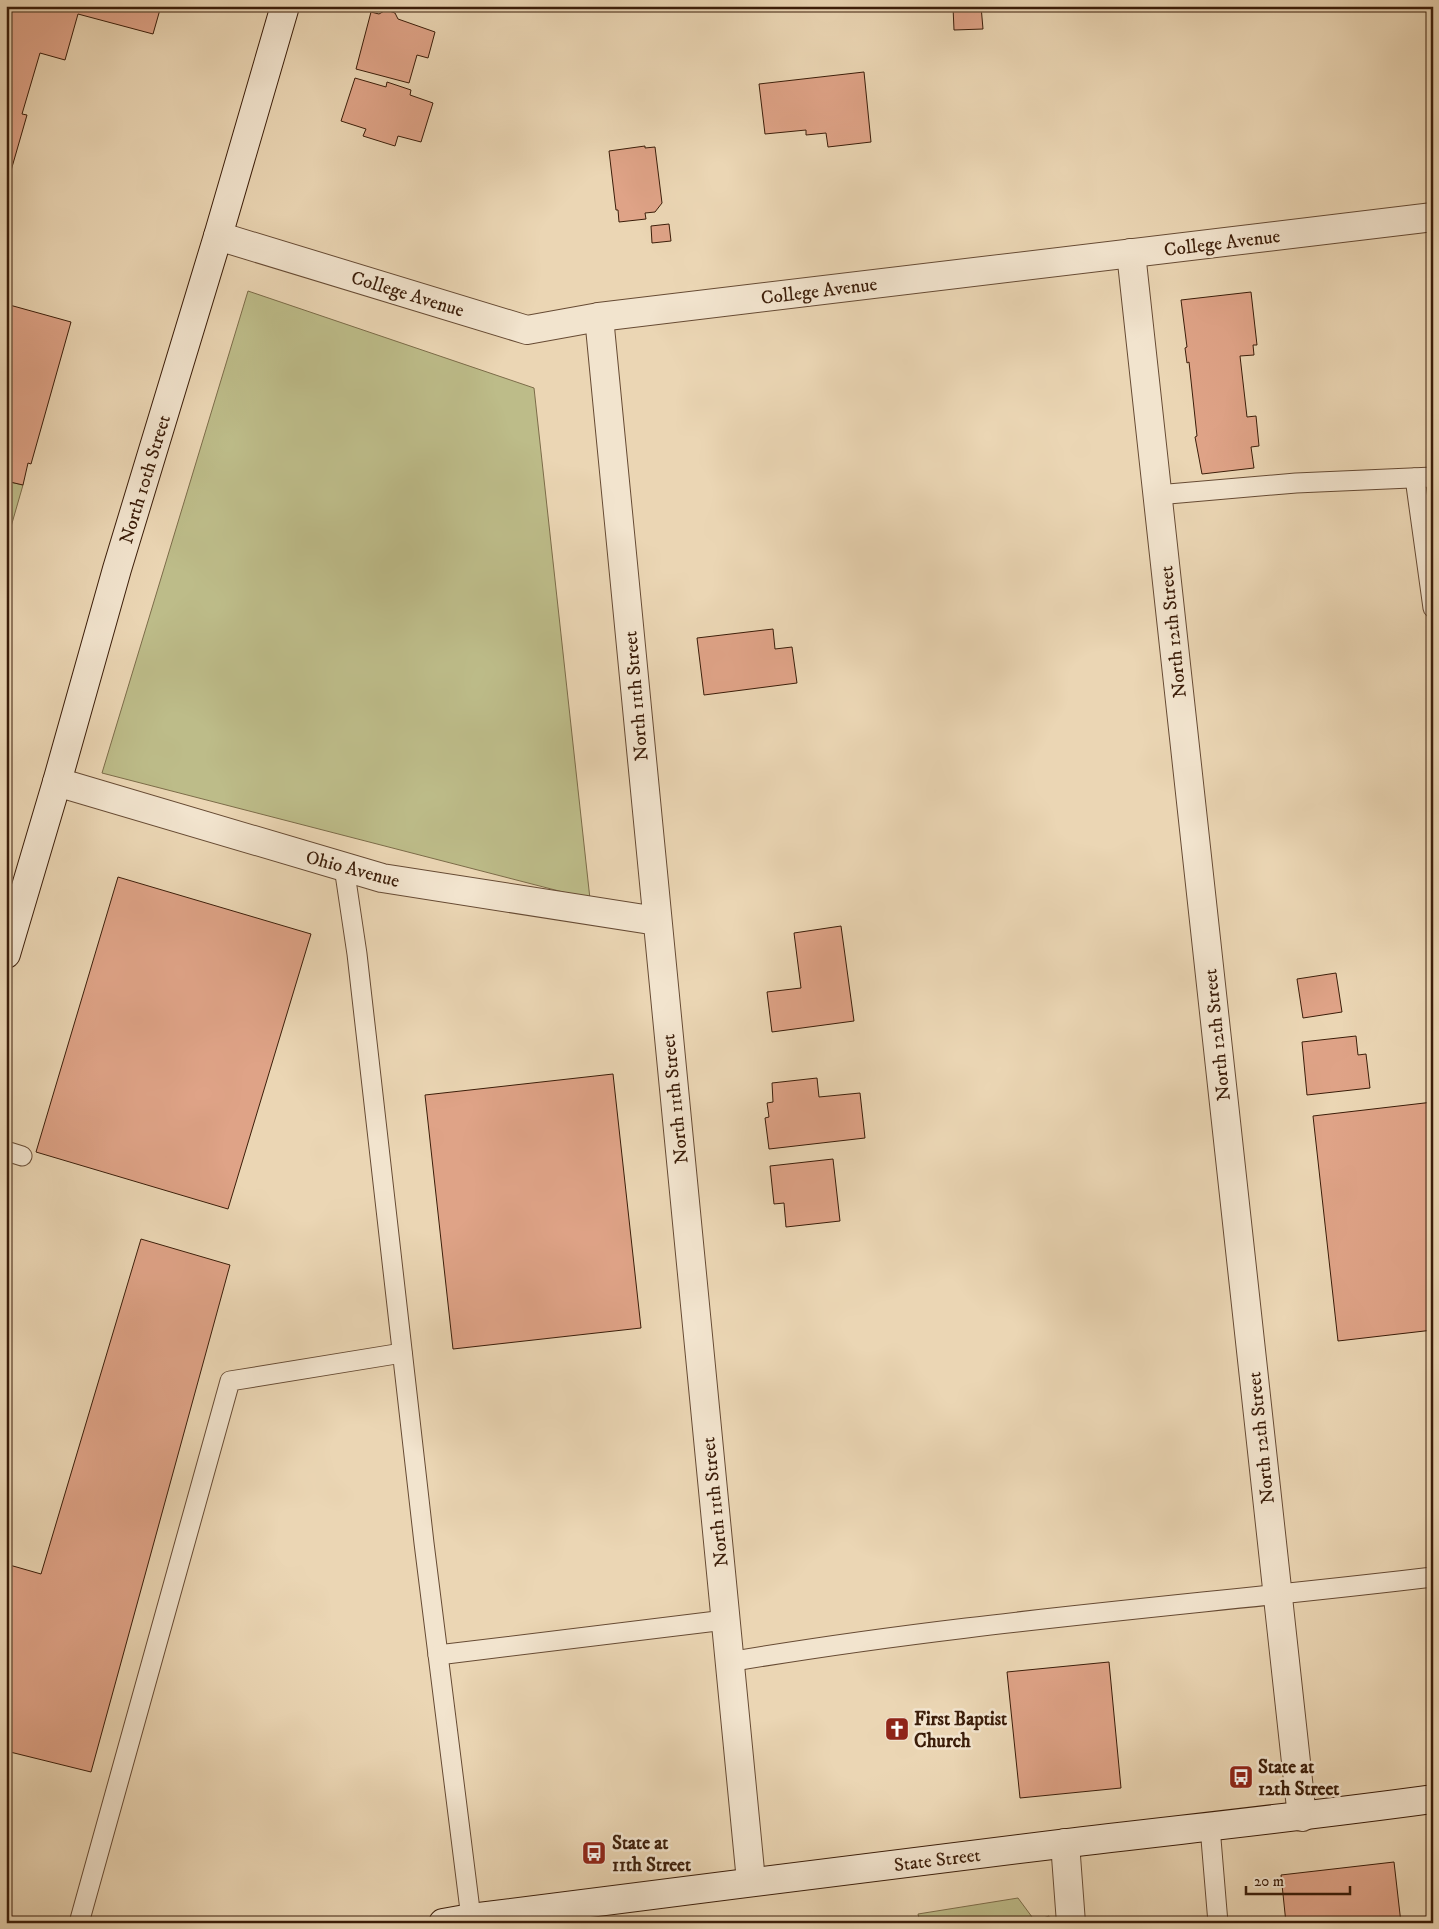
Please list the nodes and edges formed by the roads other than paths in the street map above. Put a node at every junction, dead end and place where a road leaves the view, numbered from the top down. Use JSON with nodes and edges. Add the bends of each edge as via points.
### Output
{"nodes":[{"id":1,"x":285,"y":6,"type":"edge"},
{"id":2,"x":1433,"y":216,"type":"edge"},
{"id":3,"x":218,"y":236,"type":"junction"},
{"id":4,"x":1131,"y":253,"type":"junction"},
{"id":5,"x":599,"y":317,"type":"junction"},
{"id":6,"x":1424,"y":478,"type":"edge"},
{"id":7,"x":1157,"y":495,"type":"junction"},
{"id":8,"x":1433,"y":608,"type":"edge"},
{"id":9,"x":57,"y":782,"type":"junction"},
{"id":10,"x":344,"y":867,"type":"junction"},
{"id":11,"x":657,"y":921,"type":"junction"},
{"id":12,"x":6,"y":954,"type":"edge"},
{"id":13,"x":402,"y":1353,"type":"junction"},
{"id":14,"x":1433,"y":1577,"type":"edge"},
{"id":15,"x":1278,"y":1596,"type":"junction"},
{"id":16,"x":725,"y":1620,"type":"junction"},
{"id":17,"x":438,"y":1655,"type":"junction"},
{"id":18,"x":729,"y":1662,"type":"junction"},
{"id":19,"x":1433,"y":1799,"type":"edge"},
{"id":20,"x":1302,"y":1817,"type":"junction"},
{"id":21,"x":1210,"y":1827,"type":"junction"},
{"id":22,"x":1065,"y":1843,"type":"junction"},
{"id":23,"x":751,"y":1881,"type":"junction"},
{"id":24,"x":471,"y":1918,"type":"junction"},
{"id":25,"x":79,"y":1923,"type":"edge"},
{"id":26,"x":443,"y":1923,"type":"edge"},
{"id":27,"x":1071,"y":1923,"type":"edge"},
{"id":28,"x":1218,"y":1923,"type":"edge"}],
"edges":[{"from":1,"to":3,"type":"street","name":"North 10th Street"},
{"from":2,"to":4,"type":"street","name":"College Avenue"},
{"from":3,"to":5,"type":"street","name":"College Avenue","via":[[527,330]]},
{"from":3,"to":9,"type":"street","name":"North 10th Street","via":[[117,568]]},
{"from":4,"to":5,"type":"street","name":"College Avenue"},
{"from":4,"to":7,"type":"street","name":"North 12th Street"},
{"from":5,"to":11,"type":"street","name":"North 11th Street"},
{"from":6,"to":7,"type":"lane","via":[[1296,483]]},
{"from":6,"to":8,"type":"lane"},
{"from":7,"to":15,"type":"street","name":"North 12th Street"},
{"from":9,"to":10,"type":"street","name":"Ohio Avenue"},
{"from":9,"to":12,"type":"street","name":"North 10th Street"},
{"from":10,"to":11,"type":"street","name":"Ohio Avenue","via":[[382,878]]},
{"from":10,"to":13,"type":"lane","via":[[357,954]]},
{"from":11,"to":16,"type":"street","name":"North 11th Street"},
{"from":13,"to":17,"type":"lane"},
{"from":13,"to":25,"type":"lane","via":[[230,1382]]},
{"from":14,"to":15,"type":"lane"},
{"from":15,"to":18,"type":"lane","via":[[1027,1620]]},
{"from":15,"to":20,"type":"street","name":"North 12th Street"},
{"from":16,"to":17,"type":"lane"},
{"from":16,"to":18,"type":"street","name":"North 11th Street"},
{"from":17,"to":24,"type":"lane"},
{"from":18,"to":23,"type":"street","name":"North 11th Street"},
{"from":19,"to":20,"type":"street","name":"State Street"},
{"from":20,"to":21,"type":"street","name":"State Street"},
{"from":21,"to":22,"type":"street","name":"State Street"},
{"from":21,"to":28,"type":"lane"},
{"from":22,"to":23,"type":"street","name":"State Street"},
{"from":22,"to":27,"type":"street"},
{"from":23,"to":24,"type":"street","name":"State Street"},
{"from":24,"to":26,"type":"street","name":"State Street"}]}
